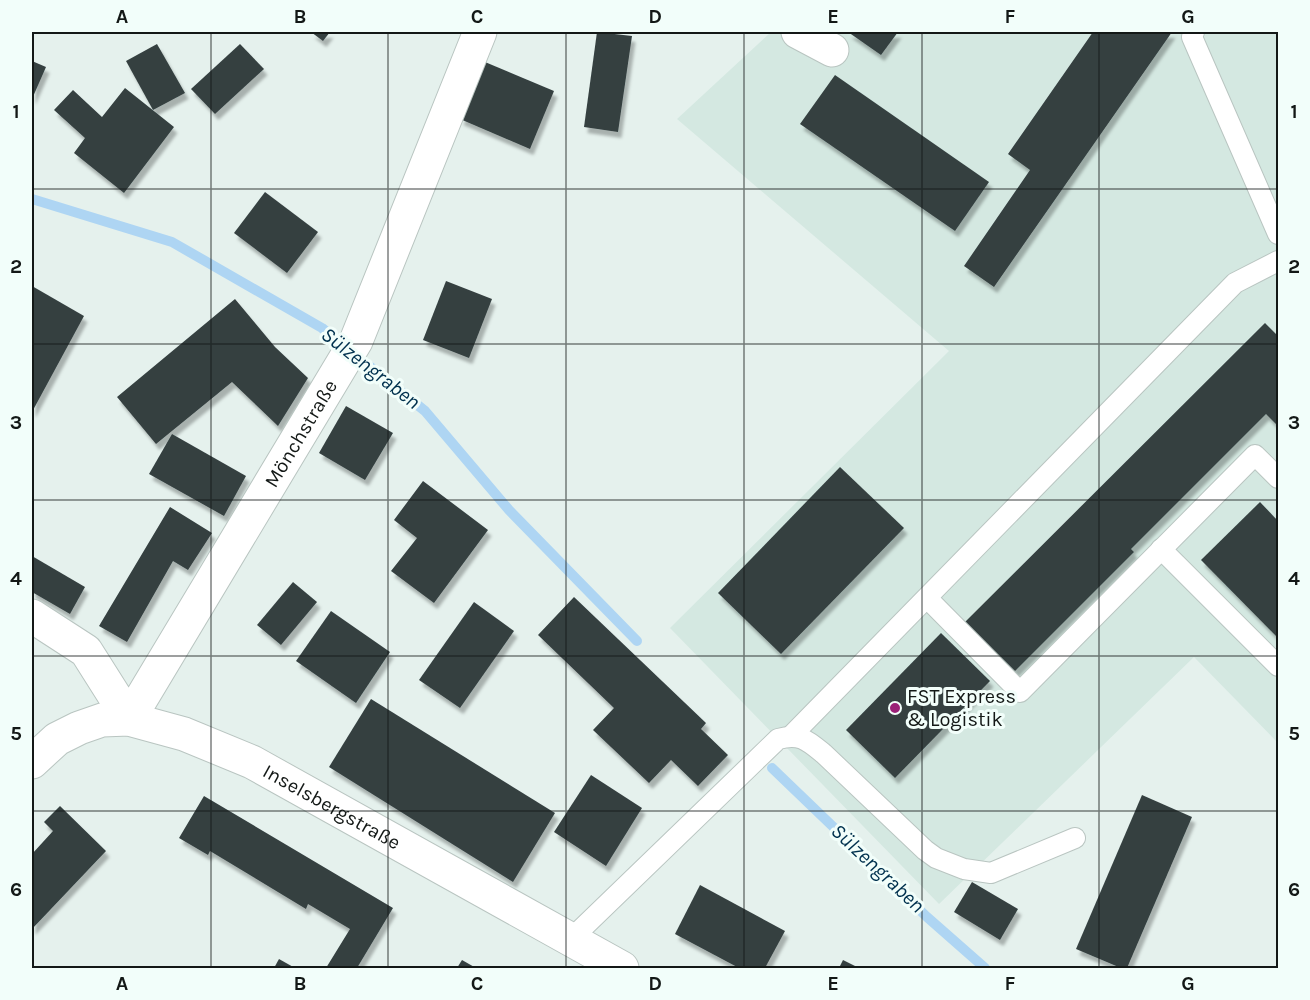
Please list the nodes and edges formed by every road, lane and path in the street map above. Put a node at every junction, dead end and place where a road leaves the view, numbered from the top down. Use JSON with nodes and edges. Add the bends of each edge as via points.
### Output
{"nodes":[{"id":1,"x":480,"y":32,"type":"edge"},
{"id":2,"x":798,"y":32,"type":"edge"},
{"id":3,"x":1194,"y":32,"type":"edge"},
{"id":4,"x":832,"y":50,"type":"dead end"},
{"id":5,"x":1278,"y":234,"type":"edge"},
{"id":6,"x":1278,"y":261,"type":"edge"},
{"id":7,"x":1278,"y":478,"type":"edge"},
{"id":8,"x":1161,"y":549,"type":"junction"},
{"id":9,"x":927,"y":598,"type":"junction"},
{"id":10,"x":32,"y":616,"type":"edge"},
{"id":11,"x":1278,"y":666,"type":"edge"},
{"id":12,"x":129,"y":719,"type":"junction"},
{"id":13,"x":792,"y":735,"type":"junction"},
{"id":14,"x":32,"y":762,"type":"edge"},
{"id":15,"x":1075,"y":838,"type":"dead end"},
{"id":16,"x":570,"y":940,"type":"junction"},
{"id":17,"x":622,"y":969,"type":"edge"}],
"edges":[{"from":1,"to":12,"type":"street","name":"Mönchstraße","via":[[351,349]]},
{"from":2,"to":4,"type":"street"},
{"from":3,"to":5,"type":"lane","via":[[1192,37]]},
{"from":6,"to":9,"type":"lane","via":[[1235,283]]},
{"from":7,"to":8,"type":"lane","via":[[1255,455]]},
{"from":8,"to":9,"type":"lane","via":[[1020,692]]},
{"from":8,"to":11,"type":"lane"},
{"from":9,"to":13,"type":"lane"},
{"from":10,"to":12,"type":"street","via":[[86,651]]},
{"from":12,"to":14,"type":"street","name":"Inselsbergstraße","via":[[102,720],[79,728],[57,739]]},
{"from":12,"to":16,"type":"street","name":"Inselsbergstraße","via":[[184,734],[252,762]]},
{"from":13,"to":15,"type":"lane","via":[[808,741],[824,754],[930,854],[964,869],[991,873]]},
{"from":13,"to":16,"type":"lane","via":[[778,739]]},
{"from":16,"to":17,"type":"street","name":"Inselsbergstraße"}]}
